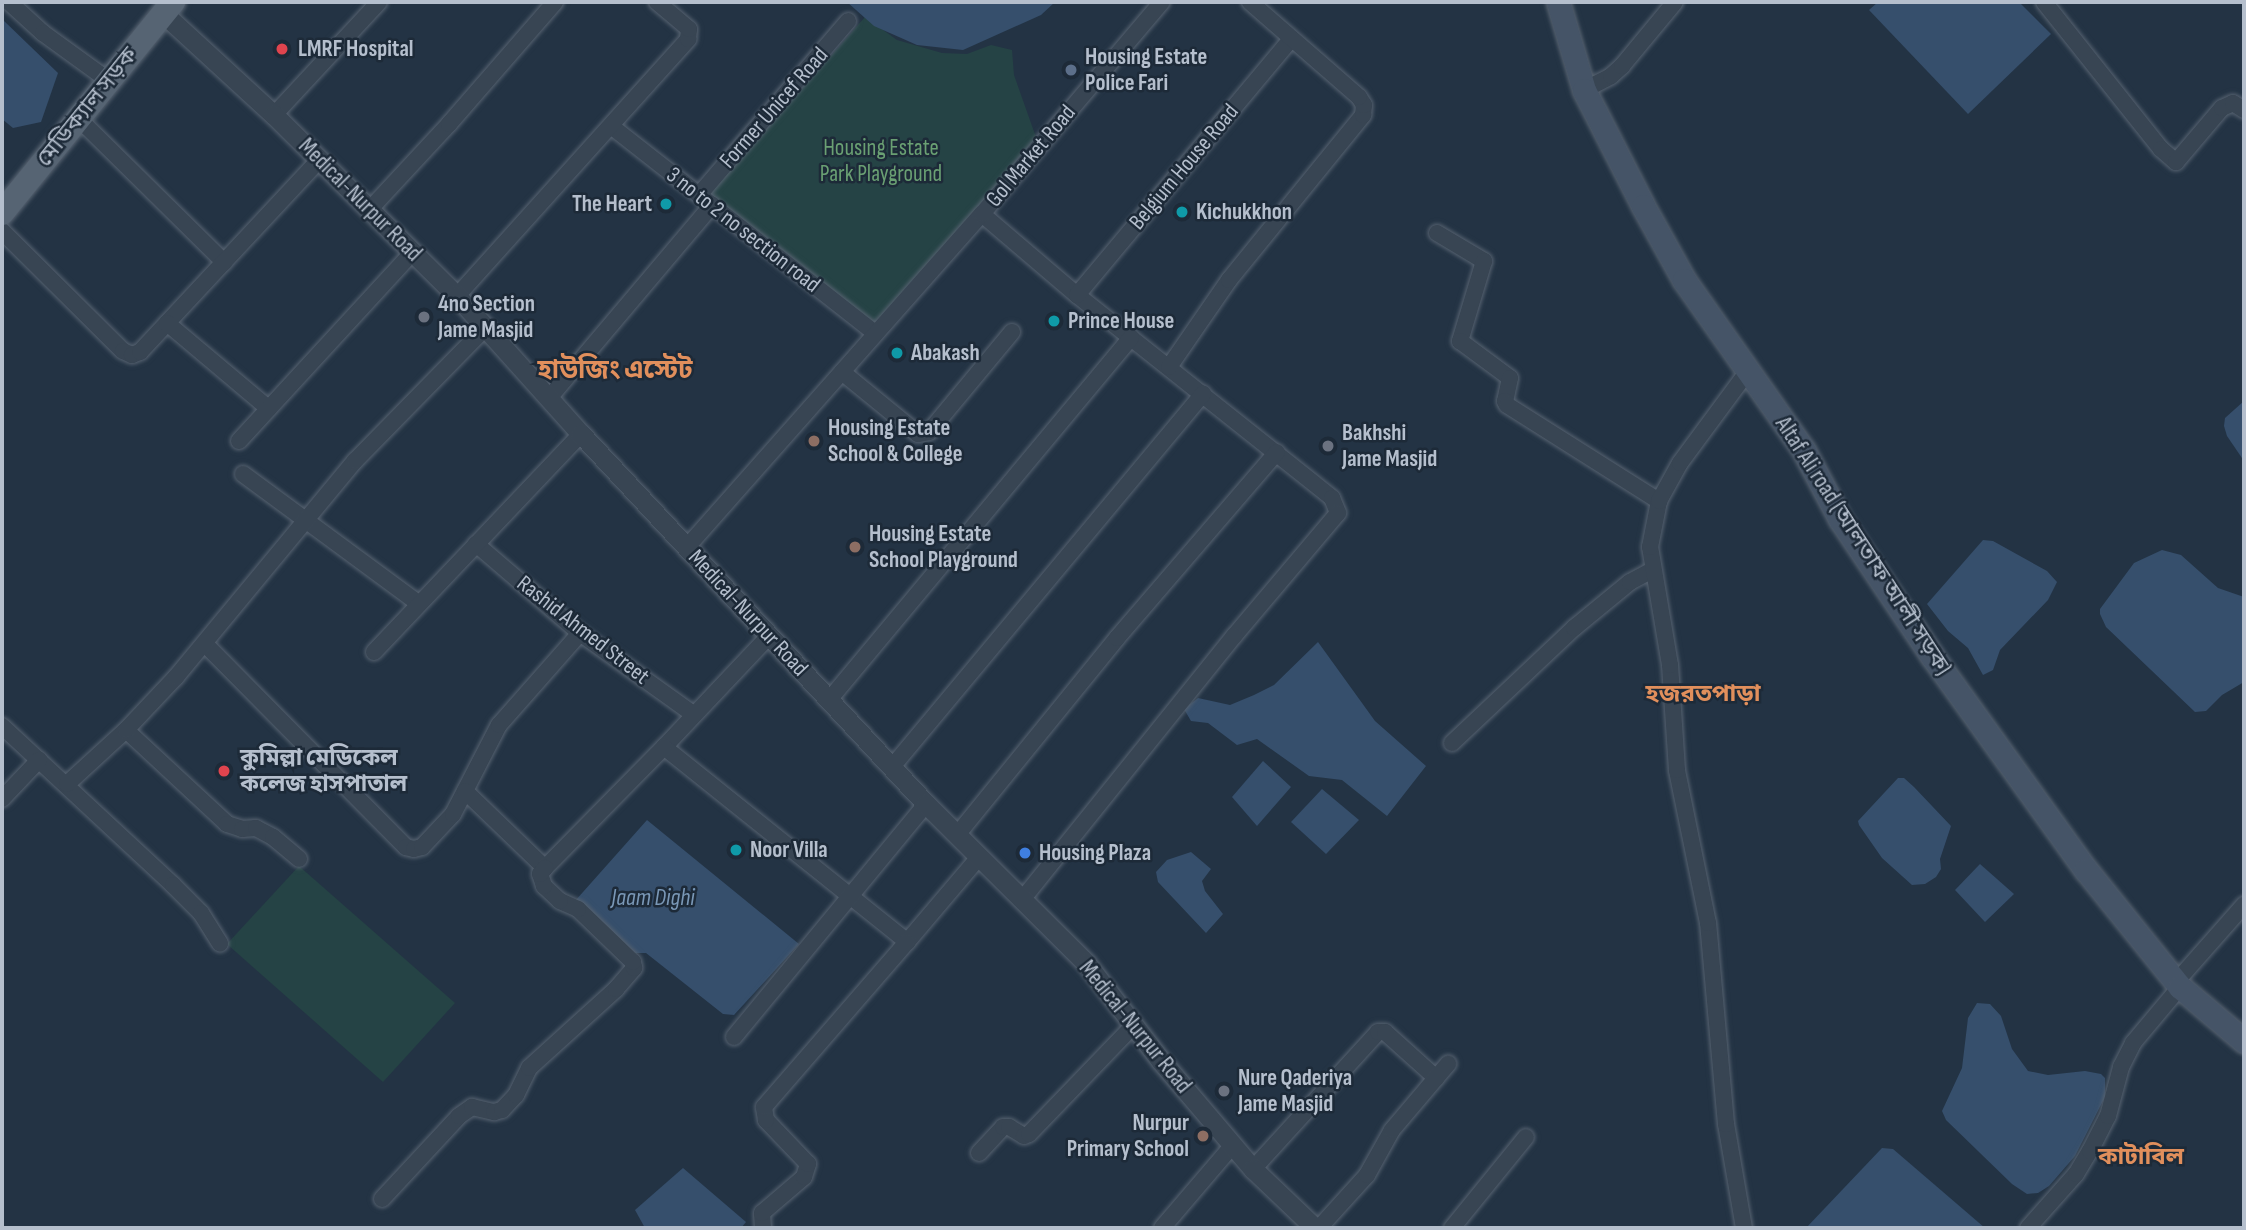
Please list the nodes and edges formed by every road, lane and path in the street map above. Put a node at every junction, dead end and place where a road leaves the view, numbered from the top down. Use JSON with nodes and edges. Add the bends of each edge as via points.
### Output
{"nodes":[{"id":1,"x":9,"y":2,"type":"edge"},
{"id":2,"x":379,"y":2,"type":"edge"},
{"id":3,"x":555,"y":2,"type":"edge"},
{"id":4,"x":657,"y":2,"type":"edge"},
{"id":5,"x":1162,"y":2,"type":"edge"},
{"id":6,"x":1250,"y":2,"type":"edge"},
{"id":7,"x":1675,"y":2,"type":"edge"},
{"id":8,"x":2044,"y":2,"type":"edge"},
{"id":9,"x":1563,"y":5,"type":"edge"},
{"id":10,"x":168,"y":8,"type":"edge"},
{"id":11,"x":848,"y":21,"type":"dead end"},
{"id":12,"x":1291,"y":39,"type":"junction"},
{"id":13,"x":108,"y":80,"type":"junction"},
{"id":14,"x":1584,"y":90,"type":"junction"},
{"id":15,"x":2244,"y":110,"type":"edge"},
{"id":16,"x":274,"y":115,"type":"junction"},
{"id":17,"x":79,"y":119,"type":"junction"},
{"id":18,"x":611,"y":126,"type":"junction"},
{"id":19,"x":320,"y":159,"type":"junction"},
{"id":20,"x":706,"y":200,"type":"junction"},
{"id":21,"x":371,"y":208,"type":"junction"},
{"id":22,"x":2,"y":213,"type":"edge"},
{"id":23,"x":982,"y":214,"type":"junction"},
{"id":24,"x":2,"y":231,"type":"edge"},
{"id":25,"x":1437,"y":233,"type":"dead end"},
{"id":26,"x":413,"y":252,"type":"junction"},
{"id":27,"x":224,"y":262,"type":"junction"},
{"id":28,"x":1077,"y":295,"type":"junction"},
{"id":29,"x":457,"y":296,"type":"junction"},
{"id":30,"x":167,"y":323,"type":"junction"},
{"id":31,"x":486,"y":327,"type":"junction"},
{"id":32,"x":1012,"y":332,"type":"dead end"},
{"id":33,"x":875,"y":333,"type":"junction"},
{"id":34,"x":1131,"y":337,"type":"junction"},
{"id":35,"x":1169,"y":367,"type":"junction"},
{"id":36,"x":1748,"y":371,"type":"junction"},
{"id":37,"x":842,"y":372,"type":"junction"},
{"id":38,"x":1203,"y":394,"type":"junction"},
{"id":39,"x":549,"y":398,"type":"junction"},
{"id":40,"x":269,"y":409,"type":"junction"},
{"id":41,"x":581,"y":434,"type":"junction"},
{"id":42,"x":239,"y":442,"type":"dead end"},
{"id":43,"x":1276,"y":452,"type":"junction"},
{"id":44,"x":243,"y":474,"type":"dead end"},
{"id":45,"x":1659,"y":501,"type":"junction"},
{"id":46,"x":306,"y":522,"type":"junction"},
{"id":47,"x":476,"y":544,"type":"junction"},
{"id":48,"x":687,"y":547,"type":"junction"},
{"id":49,"x":1653,"y":570,"type":"junction"},
{"id":50,"x":418,"y":603,"type":"junction"},
{"id":51,"x":580,"y":633,"type":"junction"},
{"id":52,"x":769,"y":636,"type":"junction"},
{"id":53,"x":205,"y":645,"type":"junction"},
{"id":54,"x":374,"y":652,"type":"dead end"},
{"id":55,"x":830,"y":700,"type":"junction"},
{"id":56,"x":693,"y":714,"type":"junction"},
{"id":57,"x":2,"y":726,"type":"edge"},
{"id":58,"x":126,"y":730,"type":"junction"},
{"id":59,"x":1452,"y":743,"type":"dead end"},
{"id":60,"x":664,"y":747,"type":"junction"},
{"id":61,"x":39,"y":760,"type":"junction"},
{"id":62,"x":892,"y":767,"type":"junction"},
{"id":63,"x":67,"y":784,"type":"junction"},
{"id":64,"x":465,"y":792,"type":"junction"},
{"id":65,"x":2,"y":799,"type":"edge"},
{"id":66,"x":926,"y":804,"type":"junction"},
{"id":67,"x":957,"y":835,"type":"junction"},
{"id":68,"x":979,"y":857,"type":"junction"},
{"id":69,"x":299,"y":859,"type":"dead end"},
{"id":70,"x":545,"y":868,"type":"junction"},
{"id":71,"x":850,"y":896,"type":"junction"},
{"id":72,"x":1022,"y":900,"type":"junction"},
{"id":73,"x":2244,"y":905,"type":"edge"},
{"id":74,"x":907,"y":942,"type":"junction"},
{"id":75,"x":220,"y":943,"type":"dead end"},
{"id":76,"x":2178,"y":984,"type":"junction"},
{"id":77,"x":1134,"y":1025,"type":"junction"},
{"id":78,"x":734,"y":1037,"type":"dead end"},
{"id":79,"x":2244,"y":1041,"type":"edge"},
{"id":80,"x":1448,"y":1064,"type":"dead end"},
{"id":81,"x":1436,"y":1078,"type":"junction"},
{"id":82,"x":1525,"y":1137,"type":"dead end"},
{"id":83,"x":1233,"y":1145,"type":"junction"},
{"id":84,"x":979,"y":1153,"type":"dead end"},
{"id":85,"x":1253,"y":1169,"type":"junction"},
{"id":86,"x":382,"y":1199,"type":"dead end"},
{"id":87,"x":763,"y":1228,"type":"edge"},
{"id":88,"x":1162,"y":1228,"type":"edge"},
{"id":89,"x":1317,"y":1228,"type":"edge"},
{"id":90,"x":1452,"y":1228,"type":"edge"},
{"id":91,"x":1744,"y":1228,"type":"edge"},
{"id":92,"x":2028,"y":1228,"type":"edge"}],
"edges":[{"from":1,"to":13,"type":"street"},
{"from":2,"to":16,"type":"street"},
{"from":3,"to":21,"type":"street"},
{"from":4,"to":18,"type":"street","via":[[691,34]]},
{"from":5,"to":23,"type":"street","name":"Gol Market Road"},
{"from":6,"to":12,"type":"street"},
{"from":7,"to":14,"type":"street","via":[[1622,65]]},
{"from":8,"to":15,"type":"street","via":[[2176,162],[2222,108],[2232,103]]},
{"from":9,"to":14,"type":"main road","name":"Altaf Ali road (আলতাফ আলী সড়ক)"},
{"from":10,"to":13,"type":"main road","name":"মেডিক্যাল সড়ক"},
{"from":10,"to":16,"type":"street","name":"Medical-Nurpur Road"},
{"from":11,"to":20,"type":"street","name":"Former Unicef Road"},
{"from":12,"to":28,"type":"street","name":"Belgium House Road"},
{"from":12,"to":35,"type":"street","via":[[1359,97],[1363,115],[1229,280]]},
{"from":13,"to":17,"type":"main road","name":"মেডিক্যাল সড়ক"},
{"from":14,"to":36,"type":"main road","name":"Altaf Ali road (আলতাফ আলী সড়ক)","via":[[1684,280]]},
{"from":16,"to":19,"type":"street","name":"Medical-Nurpur Road"},
{"from":17,"to":22,"type":"main road","name":"মেডিক্যাল সড়ক"},
{"from":17,"to":27,"type":"street"},
{"from":18,"to":20,"type":"street","name":"3 no to 2 no section road"},
{"from":18,"to":29,"type":"street"},
{"from":19,"to":21,"type":"street","name":"Medical-Nurpur Road"},
{"from":19,"to":27,"type":"street"},
{"from":20,"to":33,"type":"street","name":"3 no to 2 no section road"},
{"from":20,"to":39,"type":"street","name":"Former Unicef Road"},
{"from":21,"to":26,"type":"street","name":"Medical-Nurpur Road"},
{"from":23,"to":28,"type":"street"},
{"from":23,"to":33,"type":"street","name":"Gol Market Road"},
{"from":24,"to":30,"type":"street","via":[[123,351],[139,352]]},
{"from":25,"to":45,"type":"street","via":[[1484,261],[1460,341],[1510,378],[1507,405]]},
{"from":26,"to":29,"type":"street","name":"Medical-Nurpur Road"},
{"from":26,"to":40,"type":"street"},
{"from":27,"to":30,"type":"street"},
{"from":28,"to":34,"type":"street"},
{"from":29,"to":31,"type":"street","name":"Medical-Nurpur Road"},
{"from":30,"to":40,"type":"street"},
{"from":31,"to":39,"type":"street","name":"Medical-Nurpur Road"},
{"from":31,"to":46,"type":"street","via":[[355,461]]},
{"from":32,"to":37,"type":"street","via":[[929,432],[918,434]]},
{"from":33,"to":37,"type":"street","name":"Gol Market Road"},
{"from":34,"to":35,"type":"street"},
{"from":34,"to":55,"type":"street"},
{"from":35,"to":38,"type":"street"},
{"from":36,"to":45,"type":"street","via":[[1680,463]]},
{"from":36,"to":76,"type":"main road","name":"Altaf Ali road (আলতাফ আলী সড়ক)","via":[[1804,451],[1840,519],[1932,656],[2080,862]]},
{"from":37,"to":48,"type":"street","name":"Gol Market Road"},
{"from":38,"to":43,"type":"street"},
{"from":38,"to":62,"type":"street"},
{"from":39,"to":41,"type":"street","name":"Medical-Nurpur Road"},
{"from":40,"to":42,"type":"street"},
{"from":41,"to":47,"type":"street"},
{"from":41,"to":48,"type":"street","name":"Medical-Nurpur Road"},
{"from":43,"to":67,"type":"street"},
{"from":43,"to":72,"type":"street","via":[[1332,498],[1338,513]]},
{"from":44,"to":46,"type":"street"},
{"from":45,"to":49,"type":"street","via":[[1650,547]]},
{"from":46,"to":50,"type":"street"},
{"from":46,"to":53,"type":"street"},
{"from":47,"to":50,"type":"street"},
{"from":47,"to":51,"type":"street","name":"Rashid Ahmed Street"},
{"from":48,"to":52,"type":"street","name":"Medical-Nurpur Road"},
{"from":49,"to":59,"type":"street","via":[[1630,582],[1574,628]]},
{"from":49,"to":91,"type":"street","via":[[1670,664],[1677,770],[1708,923],[1726,1124]]},
{"from":50,"to":54,"type":"street"},
{"from":51,"to":56,"type":"street","name":"Rashid Ahmed Street"},
{"from":51,"to":64,"type":"street","via":[[499,725]]},
{"from":52,"to":55,"type":"street","name":"Medical-Nurpur Road"},
{"from":52,"to":56,"type":"street"},
{"from":53,"to":58,"type":"street"},
{"from":53,"to":64,"type":"street","via":[[406,846],[422,847],[453,814]]},
{"from":55,"to":62,"type":"street","name":"Medical-Nurpur Road"},
{"from":56,"to":60,"type":"street"},
{"from":57,"to":61,"type":"street"},
{"from":58,"to":63,"type":"street"},
{"from":58,"to":69,"type":"street","via":[[227,824],[256,828]]},
{"from":60,"to":70,"type":"street"},
{"from":60,"to":71,"type":"street"},
{"from":61,"to":63,"type":"street"},
{"from":61,"to":65,"type":"street"},
{"from":62,"to":66,"type":"street","name":"Medical-Nurpur Road"},
{"from":63,"to":75,"type":"street","via":[[201,913]]},
{"from":64,"to":70,"type":"street"},
{"from":66,"to":67,"type":"street","name":"Medical-Nurpur Road"},
{"from":66,"to":71,"type":"street"},
{"from":67,"to":68,"type":"street","name":"Medical-Nurpur Road"},
{"from":68,"to":72,"type":"street","name":"Medical-Nurpur Road"},
{"from":68,"to":74,"type":"street"},
{"from":70,"to":86,"type":"street","via":[[540,874],[544,886],[578,909],[634,968],[529,1068],[521,1087],[502,1110],[472,1107],[459,1116]]},
{"from":71,"to":74,"type":"street"},
{"from":71,"to":78,"type":"street"},
{"from":72,"to":77,"type":"street","name":"Medical-Nurpur Road","via":[[1086,963]]},
{"from":73,"to":76,"type":"street"},
{"from":74,"to":87,"type":"street","via":[[764,1107],[766,1120],[808,1164],[804,1177],[762,1213]]},
{"from":76,"to":79,"type":"main road","name":"Altaf Ali road (আলতাফ আলী সড়ক)"},
{"from":76,"to":92,"type":"street","via":[[2133,1043],[2121,1067],[2108,1116],[2090,1152]]},
{"from":77,"to":83,"type":"street","name":"Medical-Nurpur Road"},
{"from":77,"to":84,"type":"street","via":[[1029,1134],[1003,1128]]},
{"from":80,"to":81,"type":"street"},
{"from":81,"to":85,"type":"street","via":[[1385,1032],[1378,1032]]},
{"from":81,"to":89,"type":"street","via":[[1391,1130],[1367,1175]]},
{"from":82,"to":90,"type":"street"},
{"from":83,"to":85,"type":"street","name":"Medical-Nurpur Road"},
{"from":83,"to":88,"type":"street"},
{"from":85,"to":89,"type":"street","name":"Medical-Nurpur Road"}]}
